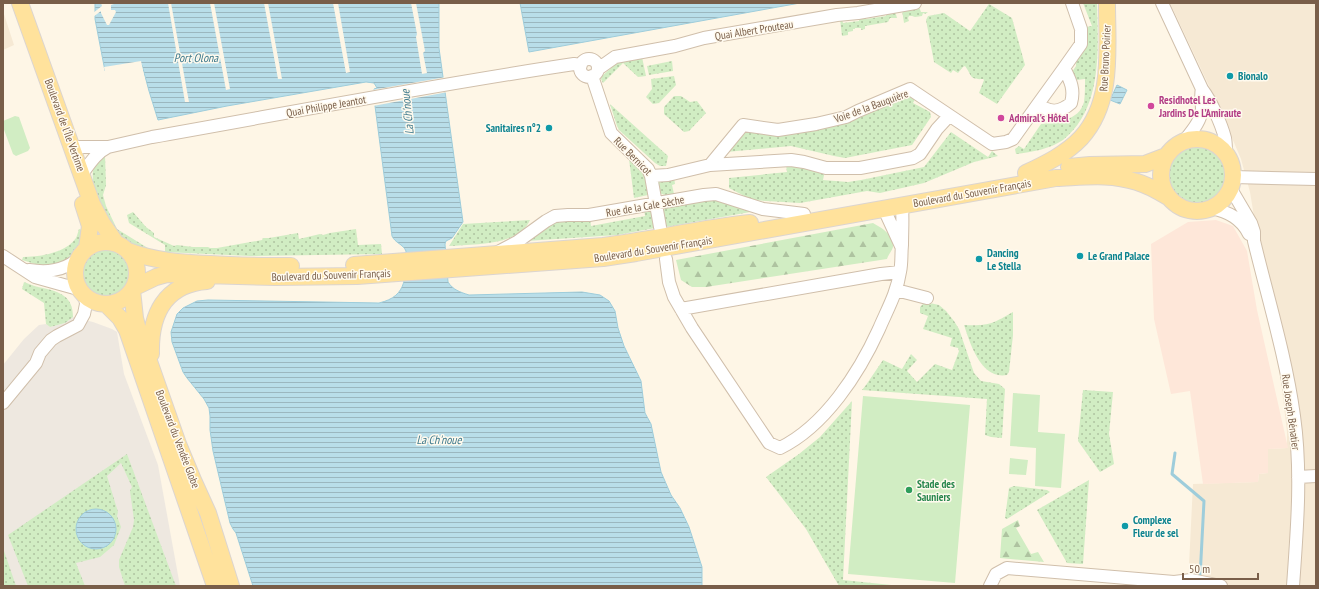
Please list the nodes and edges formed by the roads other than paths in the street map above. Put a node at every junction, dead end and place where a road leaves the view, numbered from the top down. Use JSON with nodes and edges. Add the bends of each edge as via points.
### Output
{"nodes":[{"id":1,"x":11,"y":3,"type":"edge"},
{"id":2,"x":20,"y":3,"type":"edge"},
{"id":3,"x":915,"y":3,"type":"edge"},
{"id":4,"x":1072,"y":3,"type":"edge"},
{"id":5,"x":1107,"y":3,"type":"edge"},
{"id":6,"x":1162,"y":3,"type":"edge"},
{"id":7,"x":1064,"y":68,"type":"junction"},
{"id":8,"x":595,"y":72,"type":"junction"},
{"id":9,"x":1202,"y":89,"type":"junction"},
{"id":10,"x":1038,"y":104,"type":"junction"},
{"id":11,"x":949,"y":116,"type":"junction"},
{"id":12,"x":1185,"y":140,"type":"junction"},
{"id":13,"x":73,"y":147,"type":"junction"},
{"id":14,"x":108,"y":147,"type":"junction"},
{"id":15,"x":1226,"y":154,"type":"junction"},
{"id":16,"x":1166,"y":156,"type":"junction"},
{"id":17,"x":710,"y":165,"type":"junction"},
{"id":18,"x":1026,"y":173,"type":"junction"},
{"id":19,"x":82,"y":174,"type":"junction"},
{"id":20,"x":651,"y":176,"type":"junction"},
{"id":21,"x":1316,"y":179,"type":"edge"},
{"id":22,"x":1232,"y":183,"type":"junction"},
{"id":23,"x":1168,"y":197,"type":"junction"},
{"id":24,"x":656,"y":203,"type":"junction"},
{"id":25,"x":902,"y":206,"type":"junction"},
{"id":26,"x":1212,"y":208,"type":"junction"},
{"id":27,"x":884,"y":209,"type":"junction"},
{"id":28,"x":804,"y":214,"type":"junction"},
{"id":29,"x":660,"y":228,"type":"dead end"},
{"id":30,"x":1254,"y":241,"type":"junction"},
{"id":31,"x":122,"y":247,"type":"junction"},
{"id":32,"x":902,"y":247,"type":"junction"},
{"id":33,"x":82,"y":254,"type":"junction"},
{"id":34,"x":494,"y":254,"type":"junction"},
{"id":35,"x":3,"y":256,"type":"edge"},
{"id":36,"x":666,"y":259,"type":"dead end"},
{"id":37,"x":460,"y":263,"type":"junction"},
{"id":38,"x":387,"y":268,"type":"junction"},
{"id":39,"x":23,"y":269,"type":"junction"},
{"id":40,"x":900,"y":272,"type":"junction"},
{"id":41,"x":236,"y":276,"type":"junction"},
{"id":42,"x":133,"y":289,"type":"junction"},
{"id":43,"x":896,"y":290,"type":"junction"},
{"id":44,"x":82,"y":293,"type":"junction"},
{"id":45,"x":927,"y":298,"type":"dead end"},
{"id":46,"x":107,"y":304,"type":"junction"},
{"id":47,"x":681,"y":309,"type":"junction"},
{"id":48,"x":151,"y":366,"type":"junction"},
{"id":49,"x":3,"y":403,"type":"edge"},
{"id":50,"x":1316,"y":476,"type":"edge"},
{"id":51,"x":1298,"y":477,"type":"junction"},
{"id":52,"x":1174,"y":582,"type":"junction"},
{"id":53,"x":1204,"y":585,"type":"edge"},
{"id":54,"x":215,"y":586,"type":"edge"},
{"id":55,"x":231,"y":586,"type":"edge"},
{"id":56,"x":990,"y":586,"type":"edge"},
{"id":57,"x":1186,"y":586,"type":"edge"},
{"id":58,"x":1221,"y":586,"type":"edge"},
{"id":59,"x":1293,"y":586,"type":"edge"}],
"edges":[{"from":1,"to":33,"type":"main road","name":"Boulevard de l'Île Vertime","via":[[90,222]]},
{"from":2,"to":13,"type":"main road","name":"Boulevard de l'Île Vertime"},
{"from":3,"to":8,"type":"street","name":"Quai Albert Prouteau","via":[[704,38],[615,57]]},
{"from":4,"to":7,"type":"street","via":[[1081,29],[1081,44]]},
{"from":5,"to":18,"type":"main road","name":"Rue Bruno Poirier","via":[[1106,83],[1098,110],[1077,142]]},
{"from":6,"to":9,"type":"street"},
{"from":7,"to":10,"type":"street","name":"Voie de la Bauquière"},
{"from":7,"to":10,"type":"street","via":[[1073,89],[1071,103],[1055,111]]},
{"from":8,"to":14,"type":"street","name":"Quai Philippe Jeantot","via":[[596,63],[586,60],[580,65],[534,70],[369,98]]},
{"from":8,"to":20,"type":"street","name":"Rue Bernicot","via":[[611,133],[648,169]]},
{"from":9,"to":12,"type":"street","via":[[1202,110],[1198,122]]},
{"from":9,"to":15,"type":"street","via":[[1225,139]]},
{"from":10,"to":11,"type":"street","name":"Voie de la Bauquière","via":[[1012,139],[992,144]]},
{"from":11,"to":17,"type":"street","via":[[920,154],[913,158],[860,168],[826,168],[791,160]]},
{"from":11,"to":17,"type":"street","name":"Voie de la Bauquière","via":[[910,90],[846,117],[816,124],[778,130],[743,125]]},
{"from":12,"to":15,"type":"main road","via":[[1209,142]]},
{"from":12,"to":16,"type":"main road"},
{"from":13,"to":14,"type":"street","name":"Quai Philippe Jeantot"},
{"from":13,"to":19,"type":"main road","name":"Boulevard de l'Île Vertime"},
{"from":14,"to":19,"type":"street","via":[[95,156]]},
{"from":15,"to":22,"type":"main road","via":[[1230,161]]},
{"from":16,"to":18,"type":"main road","name":"Boulevard du Souvenir Français","via":[[1145,164],[1090,165]]},
{"from":16,"to":23,"type":"main road","via":[[1161,174]]},
{"from":17,"to":20,"type":"street","name":"Rue Bernicot"},
{"from":18,"to":28,"type":"main road","name":"Boulevard du Souvenir Français"},
{"from":19,"to":31,"type":"main road","name":"Boulevard de l'Île Vertime","via":[[92,204],[102,223]]},
{"from":20,"to":24,"type":"street"},
{"from":21,"to":22,"type":"street"},
{"from":22,"to":26,"type":"main road","via":[[1220,203]]},
{"from":22,"to":30,"type":"street","name":"Rue Joseph Bénatier","via":[[1251,223]]},
{"from":23,"to":25,"type":"main road","name":"Boulevard du Souvenir Français","via":[[1141,183],[1119,178],[1087,176],[1041,181]]},
{"from":23,"to":26,"type":"main road","via":[[1179,207],[1189,211]]},
{"from":24,"to":28,"type":"street","name":"Rue de la Cale Sèche","via":[[716,194],[762,209]]},
{"from":24,"to":29,"type":"street"},
{"from":24,"to":34,"type":"street","name":"Rue de la Cale Sèche","via":[[589,215],[556,216]]},
{"from":25,"to":27,"type":"main road","name":"Boulevard du Souvenir Français"},
{"from":25,"to":32,"type":"street"},
{"from":26,"to":30,"type":"street","name":"Rue Joseph Bénatier","via":[[1235,217]]},
{"from":27,"to":32,"type":"street"},
{"from":27,"to":37,"type":"main road","name":"Boulevard du Souvenir Français","via":[[636,254],[603,258]]},
{"from":28,"to":34,"type":"main road","name":"Boulevard du Souvenir Français","via":[[634,242]]},
{"from":30,"to":51,"type":"street","name":"Rue Joseph Bénatier","via":[[1290,390]]},
{"from":31,"to":33,"type":"main road","via":[[101,242],[93,244]]},
{"from":31,"to":38,"type":"main road","name":"Boulevard du Souvenir Français","via":[[162,261],[223,265]]},
{"from":31,"to":42,"type":"main road","via":[[136,265]]},
{"from":32,"to":40,"type":"street"},
{"from":33,"to":39,"type":"street","via":[[70,265],[55,271]]},
{"from":33,"to":44,"type":"main road","via":[[74,274]]},
{"from":34,"to":37,"type":"main road","name":"Boulevard du Souvenir Français"},
{"from":35,"to":39,"type":"street"},
{"from":36,"to":47,"type":"street","via":[[672,292]]},
{"from":37,"to":38,"type":"main road","name":"Boulevard du Souvenir Français"},
{"from":38,"to":41,"type":"main road","name":"Boulevard du Souvenir Français","via":[[291,277]]},
{"from":39,"to":44,"type":"street","via":[[34,277]]},
{"from":40,"to":43,"type":"street"},
{"from":40,"to":47,"type":"street"},
{"from":41,"to":42,"type":"main road","name":"Boulevard du Souvenir Français","via":[[167,274]]},
{"from":41,"to":48,"type":"main road","via":[[226,281],[193,283],[179,289],[167,299],[153,324],[150,341]]},
{"from":42,"to":46,"type":"main road","via":[[128,296]]},
{"from":42,"to":48,"type":"main road","name":"Boulevard du Vendée Globe","via":[[135,320]]},
{"from":43,"to":45,"type":"street"},
{"from":43,"to":47,"type":"street","via":[[871,346],[844,390],[808,429],[780,448],[769,443]]},
{"from":44,"to":46,"type":"main road","via":[[92,301]]},
{"from":44,"to":49,"type":"street","via":[[86,304],[78,325],[53,338]]},
{"from":46,"to":54,"type":"main road","name":"Boulevard du Vendée Globe","via":[[127,330]]},
{"from":48,"to":55,"type":"main road","name":"Boulevard du Vendée Globe","via":[[181,450],[208,513]]},
{"from":50,"to":51,"type":"street"},
{"from":51,"to":59,"type":"street","name":"Rue Joseph Bénatier"},
{"from":52,"to":53,"type":"street","via":[[1191,580]]},
{"from":52,"to":56,"type":"street","via":[[1007,568],[996,574]]},
{"from":52,"to":57,"type":"street"},
{"from":53,"to":58,"type":"street"}]}
